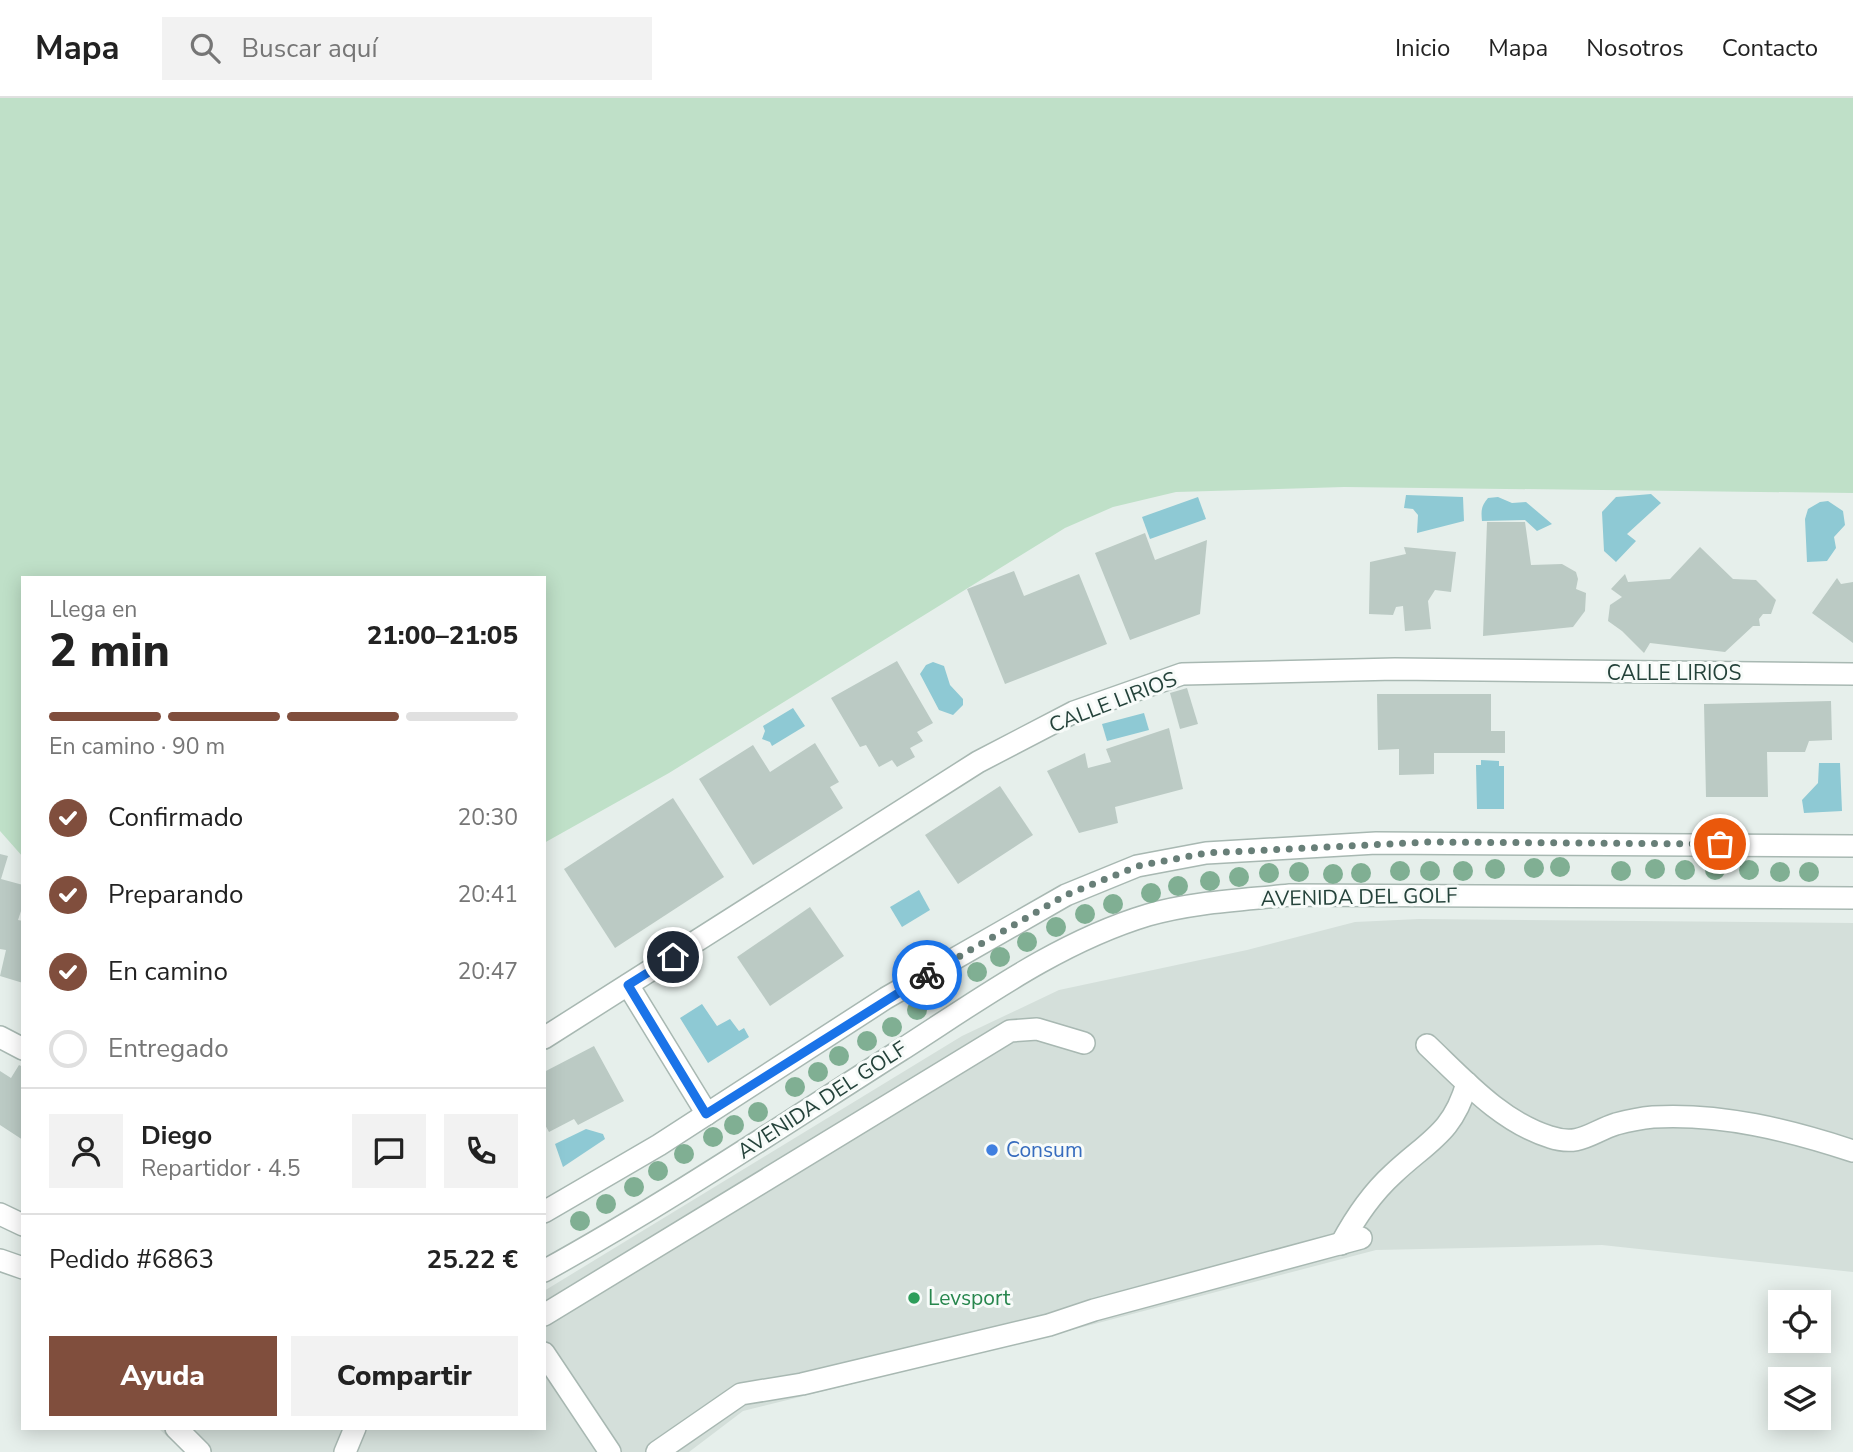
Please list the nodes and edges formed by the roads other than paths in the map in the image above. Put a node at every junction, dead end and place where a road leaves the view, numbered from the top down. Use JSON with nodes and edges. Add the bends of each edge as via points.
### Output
{"nodes":[{"id":1,"x":1853,"y":674,"type":"edge"},
{"id":2,"x":1853,"y":846,"type":"edge"},
{"id":3,"x":1853,"y":898,"type":"edge"},
{"id":4,"x":628,"y":985,"type":"junction"},
{"id":5,"x":0,"y":1037,"type":"edge"},
{"id":6,"x":546,"y":1037,"type":"edge"},
{"id":7,"x":1084,"y":1043,"type":"dead end"},
{"id":8,"x":1427,"y":1045,"type":"dead end"},
{"id":9,"x":21,"y":1048,"type":"edge"},
{"id":10,"x":1467,"y":1083,"type":"junction"},
{"id":11,"x":706,"y":1114,"type":"junction"},
{"id":12,"x":1853,"y":1151,"type":"edge"},
{"id":13,"x":546,"y":1211,"type":"edge"},
{"id":14,"x":0,"y":1214,"type":"edge"},
{"id":15,"x":21,"y":1224,"type":"edge"},
{"id":16,"x":0,"y":1260,"type":"edge"},
{"id":17,"x":21,"y":1267,"type":"edge"},
{"id":18,"x":546,"y":1270,"type":"edge"},
{"id":19,"x":546,"y":1314,"type":"edge"},
{"id":20,"x":546,"y":1356,"type":"edge"},
{"id":21,"x":178,"y":1430,"type":"edge"},
{"id":22,"x":354,"y":1430,"type":"edge"},
{"id":23,"x":200,"y":1452,"type":"edge"},
{"id":24,"x":345,"y":1452,"type":"edge"},
{"id":25,"x":610,"y":1452,"type":"edge"},
{"id":26,"x":657,"y":1452,"type":"edge"}],
"edges":[{"from":1,"to":4,"type":"street","name":"CALLE LIRIOS","via":[[1395,669],[1182,674],[1074,712],[978,762]]},
{"from":2,"to":11,"type":"street","via":[[1376,843],[1206,853],[1138,866],[1066,895],[886,998]]},
{"from":3,"to":18,"type":"street","name":"AVENIDA DEL GOLF","via":[[1290,895],[1147,915],[1005,981],[751,1146]]},
{"from":4,"to":6,"type":"street","name":"CALLE LIRIOS"},
{"from":4,"to":11,"type":"street"},
{"from":5,"to":9,"type":"street"},
{"from":7,"to":19,"type":"street","via":[[1037,1029],[1010,1031]]},
{"from":8,"to":10,"type":"street"},
{"from":10,"to":12,"type":"street","via":[[1513,1120],[1552,1138],[1581,1141],[1616,1124],[1652,1117],[1750,1123]]},
{"from":10,"to":26,"type":"street","via":[[1454,1117],[1438,1137],[1361,1209],[1351,1241],[1049,1325],[802,1384],[741,1394]]},
{"from":11,"to":13,"type":"street"},
{"from":14,"to":15,"type":"street"},
{"from":16,"to":17,"type":"street"},
{"from":20,"to":25,"type":"street"},
{"from":21,"to":23,"type":"street"},
{"from":22,"to":24,"type":"street"}]}
